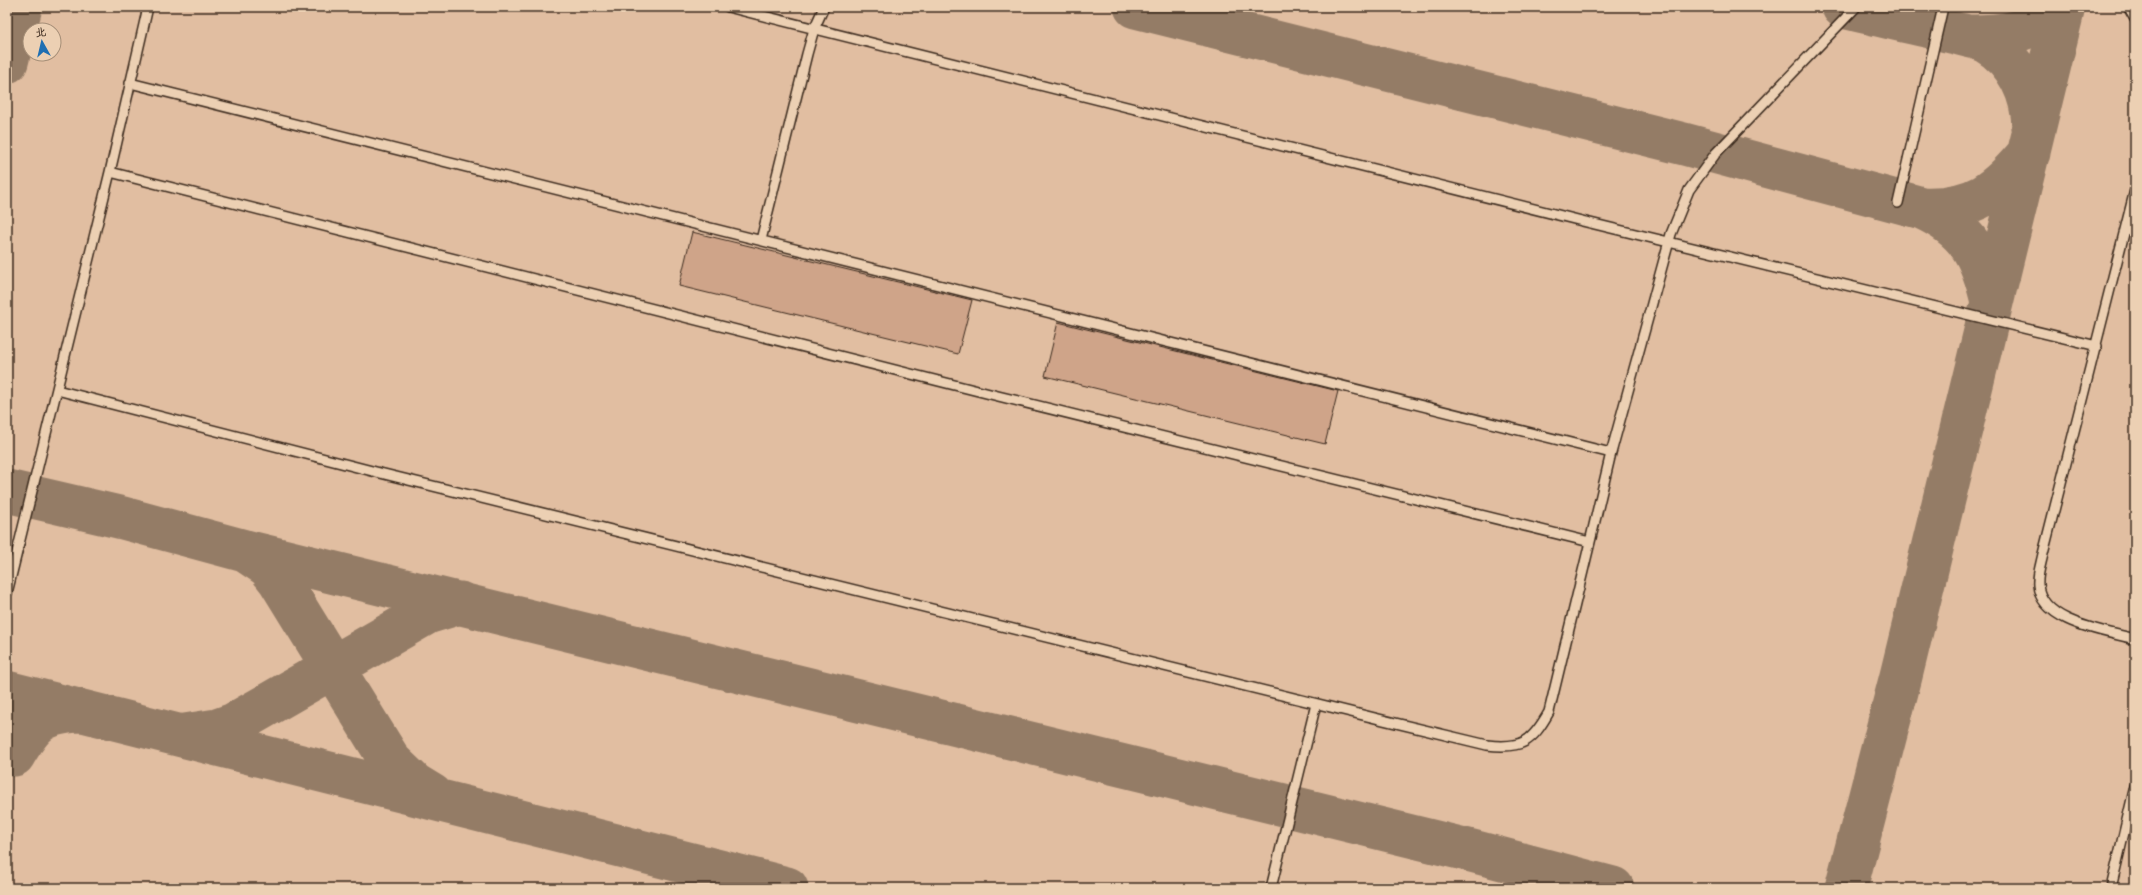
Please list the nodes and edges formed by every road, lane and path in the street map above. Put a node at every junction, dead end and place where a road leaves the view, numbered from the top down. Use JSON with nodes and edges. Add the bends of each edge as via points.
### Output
{"nodes":[{"id":1,"x":148,"y":7,"type":"edge"},
{"id":2,"x":728,"y":7,"type":"edge"},
{"id":3,"x":824,"y":7,"type":"edge"},
{"id":4,"x":1856,"y":7,"type":"edge"},
{"id":5,"x":1943,"y":7,"type":"edge"},
{"id":6,"x":2128,"y":7,"type":"edge"},
{"id":7,"x":2135,"y":19,"type":"edge"},
{"id":8,"x":814,"y":29,"type":"junction"},
{"id":9,"x":130,"y":83,"type":"junction"},
{"id":10,"x":110,"y":172,"type":"junction"},
{"id":11,"x":2135,"y":190,"type":"edge"},
{"id":12,"x":1898,"y":203,"type":"dead end"},
{"id":13,"x":761,"y":240,"type":"junction"},
{"id":14,"x":1668,"y":242,"type":"junction"},
{"id":15,"x":2097,"y":346,"type":"junction"},
{"id":16,"x":57,"y":390,"type":"junction"},
{"id":17,"x":1611,"y":453,"type":"junction"},
{"id":18,"x":1590,"y":542,"type":"junction"},
{"id":19,"x":7,"y":593,"type":"edge"},
{"id":20,"x":2135,"y":639,"type":"edge"},
{"id":21,"x":1316,"y":704,"type":"junction"},
{"id":22,"x":2135,"y":786,"type":"edge"},
{"id":23,"x":2134,"y":797,"type":"edge"},
{"id":24,"x":1271,"y":888,"type":"edge"},
{"id":25,"x":2110,"y":888,"type":"edge"}],
"edges":[{"from":1,"to":9,"type":"lane"},
{"from":2,"to":8,"type":"lane"},
{"from":3,"to":8,"type":"lane"},
{"from":4,"to":14,"type":"lane","via":[[1716,153],[1689,190]]},
{"from":5,"to":12,"type":"lane"},
{"from":6,"to":7,"type":"lane"},
{"from":8,"to":13,"type":"lane"},
{"from":8,"to":14,"type":"lane"},
{"from":9,"to":10,"type":"lane"},
{"from":9,"to":13,"type":"lane"},
{"from":10,"to":16,"type":"lane"},
{"from":10,"to":18,"type":"lane"},
{"from":11,"to":15,"type":"lane"},
{"from":13,"to":17,"type":"lane"},
{"from":14,"to":15,"type":"lane"},
{"from":14,"to":17,"type":"lane"},
{"from":15,"to":20,"type":"lane","via":[[2043,554],[2038,584],[2042,598],[2063,618]]},
{"from":16,"to":19,"type":"lane"},
{"from":16,"to":21,"type":"lane"},
{"from":17,"to":18,"type":"lane"},
{"from":18,"to":21,"type":"lane","via":[[1549,712],[1537,733],[1526,742],[1505,747],[1487,745]]},
{"from":21,"to":24,"type":"lane"},
{"from":22,"to":23,"type":"lane"},
{"from":23,"to":25,"type":"lane"}]}
